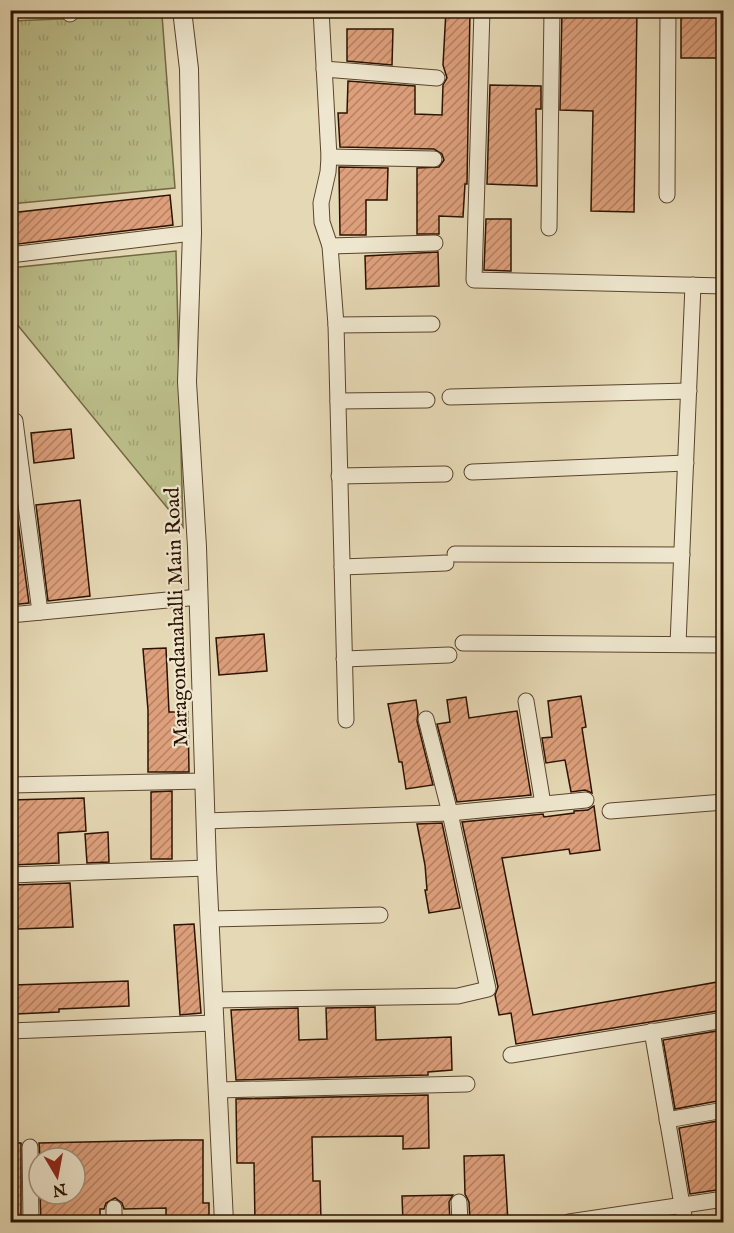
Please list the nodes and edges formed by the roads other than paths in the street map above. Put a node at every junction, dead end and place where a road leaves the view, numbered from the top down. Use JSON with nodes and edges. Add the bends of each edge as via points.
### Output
{"nodes":[{"id":1,"x":182,"y":10,"type":"edge"},
{"id":2,"x":321,"y":10,"type":"edge"},
{"id":3,"x":482,"y":10,"type":"edge"},
{"id":4,"x":552,"y":10,"type":"edge"},
{"id":5,"x":668,"y":10,"type":"edge"},
{"id":6,"x":324,"y":69,"type":"junction"},
{"id":7,"x":437,"y":78,"type":"dead end"},
{"id":8,"x":329,"y":157,"type":"junction"},
{"id":9,"x":434,"y":159,"type":"dead end"},
{"id":10,"x":667,"y":195,"type":"dead end"},
{"id":11,"x":549,"y":228,"type":"dead end"},
{"id":12,"x":192,"y":233,"type":"junction"},
{"id":13,"x":435,"y":243,"type":"dead end"},
{"id":14,"x":330,"y":246,"type":"junction"},
{"id":15,"x":10,"y":255,"type":"edge"},
{"id":16,"x":693,"y":285,"type":"junction"},
{"id":17,"x":723,"y":286,"type":"edge"},
{"id":18,"x":432,"y":324,"type":"dead end"},
{"id":19,"x":336,"y":325,"type":"junction"},
{"id":20,"x":689,"y":391,"type":"junction"},
{"id":21,"x":450,"y":397,"type":"dead end"},
{"id":22,"x":427,"y":400,"type":"dead end"},
{"id":23,"x":338,"y":401,"type":"junction"},
{"id":24,"x":15,"y":420,"type":"dead end"},
{"id":25,"x":686,"y":463,"type":"junction"},
{"id":26,"x":472,"y":472,"type":"dead end"},
{"id":27,"x":445,"y":474,"type":"dead end"},
{"id":28,"x":339,"y":476,"type":"junction"},
{"id":29,"x":682,"y":555,"type":"junction"},
{"id":30,"x":342,"y":567,"type":"junction"},
{"id":31,"x":199,"y":597,"type":"junction"},
{"id":32,"x":40,"y":612,"type":"junction"},
{"id":33,"x":10,"y":615,"type":"edge"},
{"id":34,"x":463,"y":643,"type":"dead end"},
{"id":35,"x":678,"y":644,"type":"junction"},
{"id":36,"x":723,"y":645,"type":"edge"},
{"id":37,"x":449,"y":656,"type":"dead end"},
{"id":38,"x":344,"y":659,"type":"junction"},
{"id":39,"x":526,"y":701,"type":"dead end"},
{"id":40,"x":426,"y":719,"type":"dead end"},
{"id":41,"x":346,"y":720,"type":"dead end"},
{"id":42,"x":205,"y":781,"type":"junction"},
{"id":43,"x":10,"y":785,"type":"edge"},
{"id":44,"x":586,"y":800,"type":"dead end"},
{"id":45,"x":723,"y":802,"type":"edge"},
{"id":46,"x":543,"y":804,"type":"junction"},
{"id":47,"x":610,"y":811,"type":"dead end"},
{"id":48,"x":450,"y":813,"type":"junction"},
{"id":49,"x":206,"y":820,"type":"junction"},
{"id":50,"x":207,"y":868,"type":"junction"},
{"id":51,"x":10,"y":875,"type":"edge"},
{"id":52,"x":380,"y":915,"type":"dead end"},
{"id":53,"x":210,"y":919,"type":"junction"},
{"id":54,"x":213,"y":1000,"type":"junction"},
{"id":55,"x":723,"y":1020,"type":"edge"},
{"id":56,"x":214,"y":1023,"type":"junction"},
{"id":57,"x":10,"y":1031,"type":"edge"},
{"id":58,"x":652,"y":1031,"type":"junction"},
{"id":59,"x":512,"y":1055,"type":"dead end"},
{"id":60,"x":467,"y":1084,"type":"dead end"},
{"id":61,"x":218,"y":1090,"type":"junction"},
{"id":62,"x":723,"y":1110,"type":"edge"},
{"id":63,"x":668,"y":1119,"type":"junction"},
{"id":64,"x":723,"y":1199,"type":"edge"},
{"id":65,"x":459,"y":1202,"type":"dead end"},
{"id":66,"x":682,"y":1205,"type":"junction"},
{"id":67,"x":32,"y":1206,"type":"edge"},
{"id":68,"x":32,"y":1222,"type":"edge"},
{"id":69,"x":224,"y":1222,"type":"edge"},
{"id":70,"x":460,"y":1222,"type":"edge"},
{"id":71,"x":569,"y":1222,"type":"edge"},
{"id":72,"x":685,"y":1222,"type":"edge"}],
"edges":[{"from":1,"to":12,"type":"street","name":"Maragondanahalli Main Road","via":[[189,69]]},
{"from":2,"to":6,"type":"street"},
{"from":3,"to":16,"type":"street","via":[[474,280]]},
{"from":4,"to":11,"type":"street"},
{"from":5,"to":10,"type":"street"},
{"from":6,"to":7,"type":"street"},
{"from":6,"to":8,"type":"street"},
{"from":8,"to":9,"type":"street"},
{"from":8,"to":14,"type":"street","via":[[321,202],[322,222]]},
{"from":12,"to":15,"type":"street"},
{"from":12,"to":31,"type":"street","name":"Maragondanahalli Main Road","via":[[187,382]]},
{"from":13,"to":14,"type":"street"},
{"from":14,"to":19,"type":"street"},
{"from":16,"to":17,"type":"street"},
{"from":16,"to":20,"type":"street"},
{"from":18,"to":19,"type":"street"},
{"from":19,"to":23,"type":"street"},
{"from":20,"to":21,"type":"street"},
{"from":20,"to":25,"type":"street"},
{"from":22,"to":23,"type":"street"},
{"from":23,"to":28,"type":"street"},
{"from":24,"to":32,"type":"street"},
{"from":25,"to":26,"type":"street"},
{"from":25,"to":29,"type":"street"},
{"from":27,"to":28,"type":"street"},
{"from":28,"to":30,"type":"street"},
{"from":29,"to":30,"type":"street","via":[[451,559]]},
{"from":29,"to":35,"type":"street"},
{"from":30,"to":38,"type":"street"},
{"from":31,"to":32,"type":"street"},
{"from":31,"to":42,"type":"street","name":"Maragondanahalli Main Road"},
{"from":32,"to":33,"type":"street"},
{"from":34,"to":35,"type":"street"},
{"from":35,"to":36,"type":"street"},
{"from":37,"to":38,"type":"street"},
{"from":38,"to":41,"type":"street"},
{"from":39,"to":46,"type":"street"},
{"from":40,"to":48,"type":"street"},
{"from":42,"to":43,"type":"street"},
{"from":42,"to":49,"type":"street","name":"Maragondanahalli Main Road"},
{"from":44,"to":46,"type":"street"},
{"from":45,"to":47,"type":"street"},
{"from":46,"to":48,"type":"street"},
{"from":48,"to":49,"type":"street"},
{"from":48,"to":54,"type":"street","via":[[488,989],[458,996]]},
{"from":49,"to":50,"type":"street","name":"Maragondanahalli Main Road"},
{"from":50,"to":51,"type":"street"},
{"from":50,"to":53,"type":"street","name":"Maragondanahalli Main Road"},
{"from":52,"to":53,"type":"street"},
{"from":53,"to":54,"type":"street","name":"Maragondanahalli Main Road"},
{"from":54,"to":56,"type":"street","name":"Maragondanahalli Main Road"},
{"from":55,"to":58,"type":"street"},
{"from":56,"to":57,"type":"street"},
{"from":56,"to":61,"type":"street","name":"Maragondanahalli Main Road"},
{"from":58,"to":59,"type":"street"},
{"from":58,"to":63,"type":"street"},
{"from":60,"to":61,"type":"street"},
{"from":61,"to":69,"type":"street","name":"Maragondanahalli Main Road"},
{"from":62,"to":63,"type":"street"},
{"from":63,"to":66,"type":"street"},
{"from":64,"to":66,"type":"street"},
{"from":65,"to":70,"type":"street"},
{"from":66,"to":71,"type":"street"},
{"from":66,"to":72,"type":"street"},
{"from":67,"to":68,"type":"street"}]}
